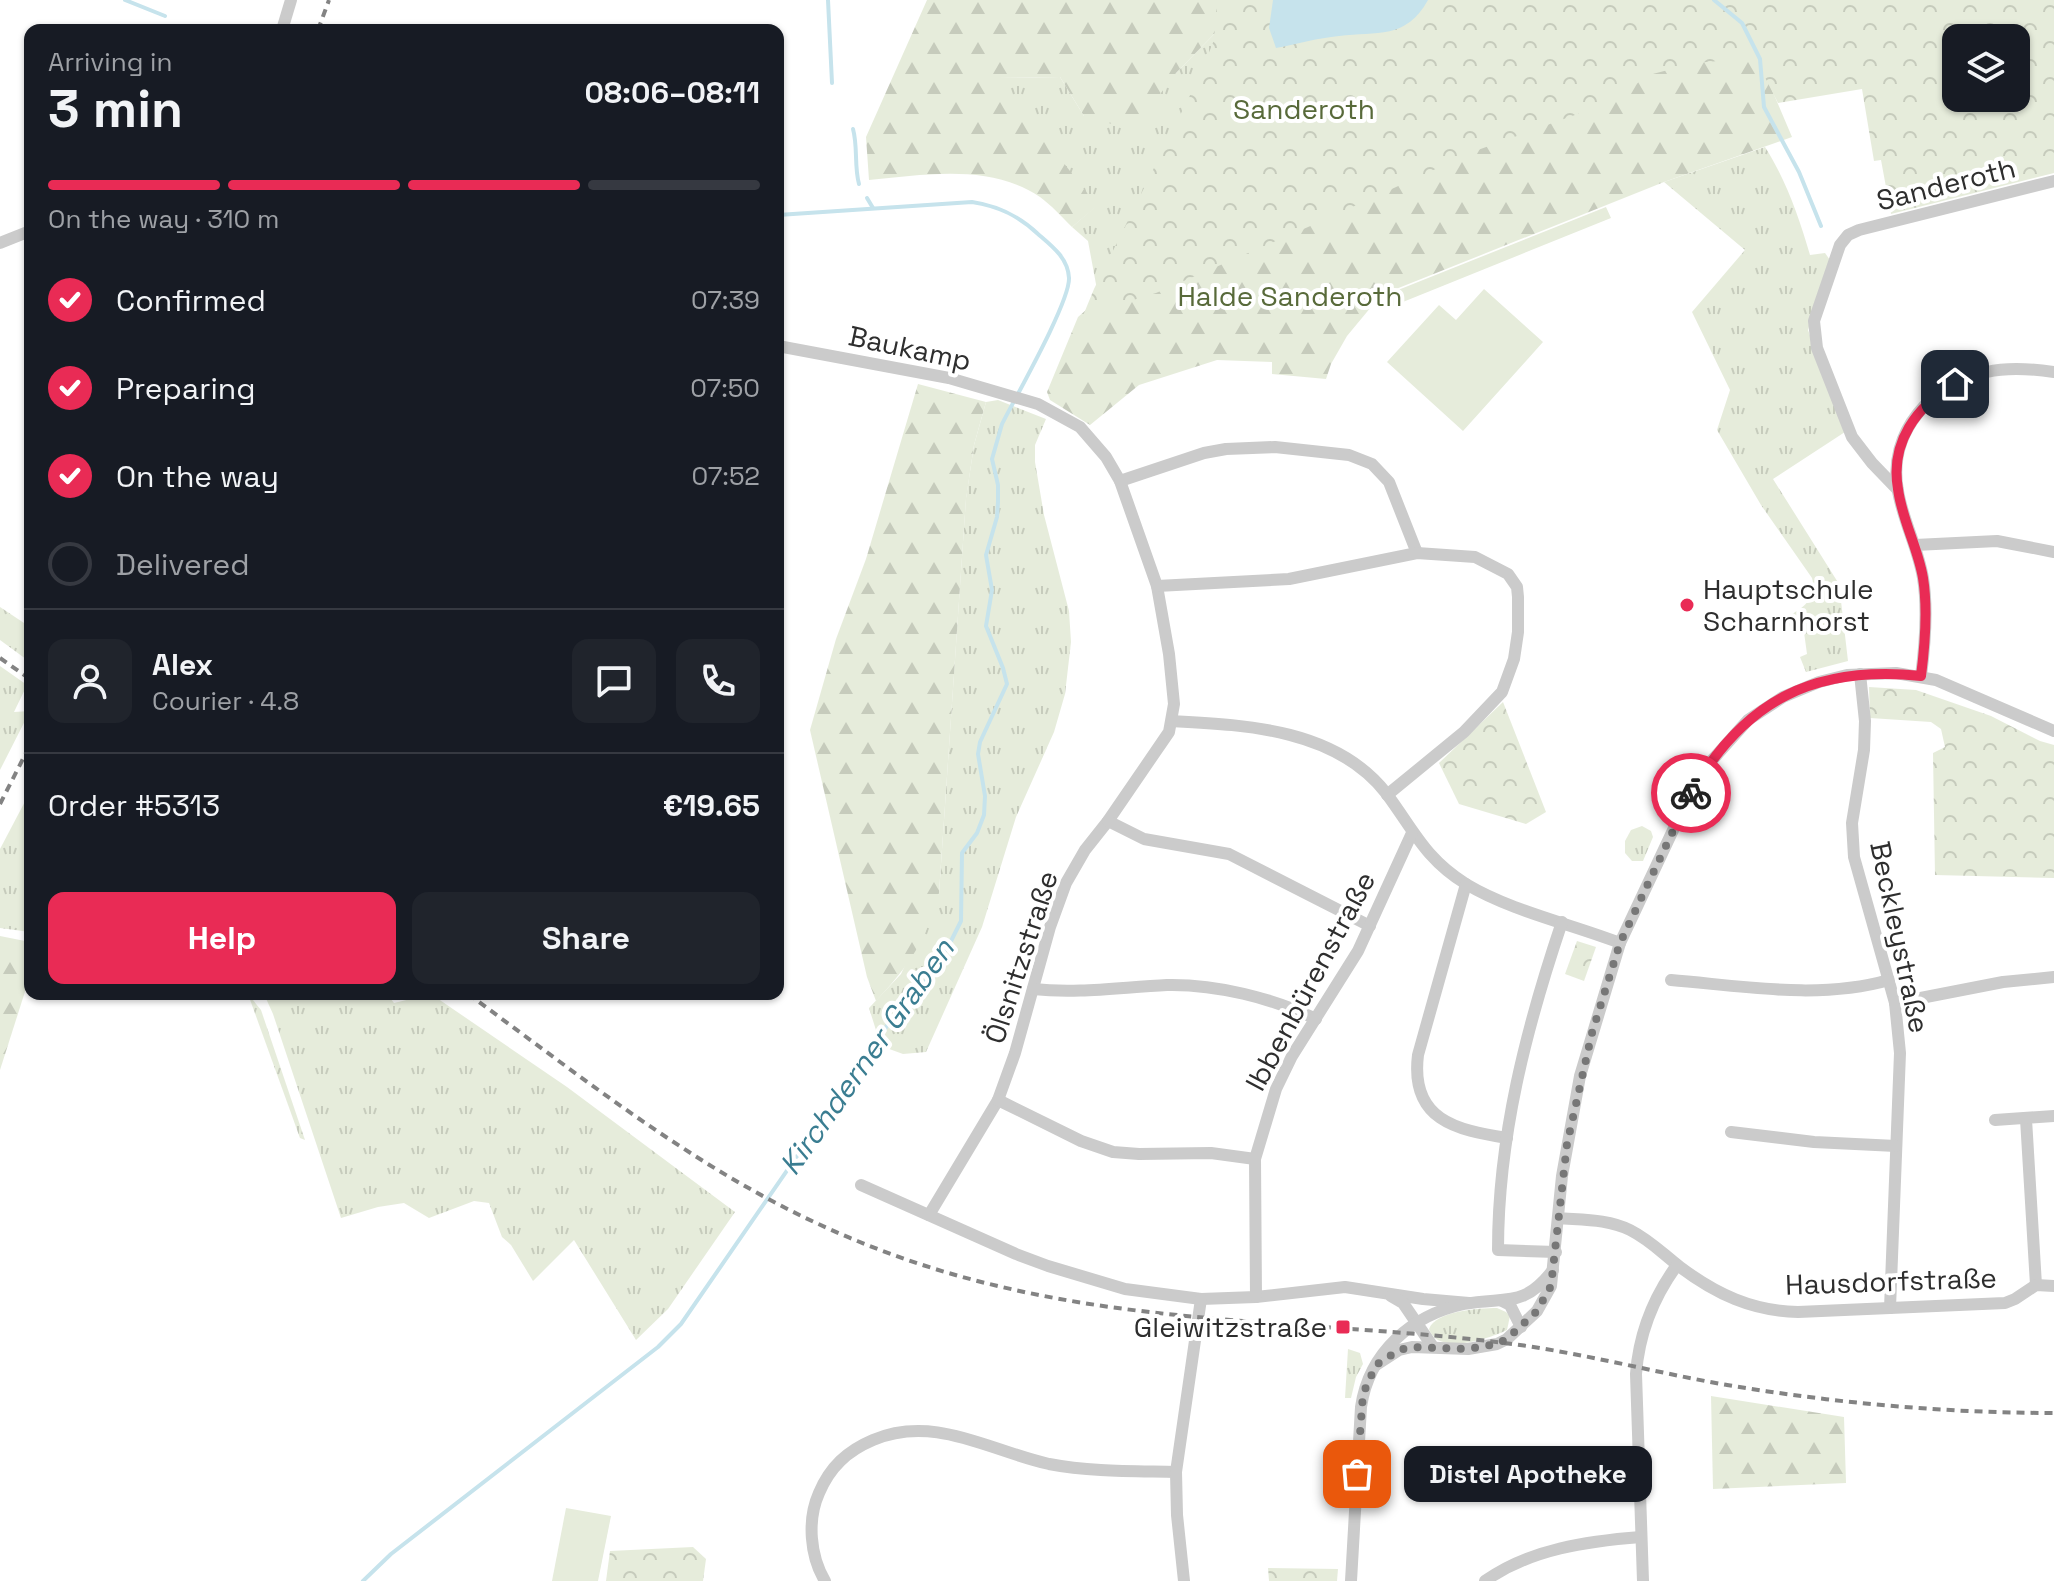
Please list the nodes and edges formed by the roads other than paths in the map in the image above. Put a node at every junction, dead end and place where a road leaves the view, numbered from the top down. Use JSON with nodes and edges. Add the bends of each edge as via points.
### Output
{"nodes":[{"id":1,"x":291,"y":0,"type":"edge"},
{"id":2,"x":284,"y":24,"type":"edge"},
{"id":3,"x":2054,"y":181,"type":"edge"},
{"id":4,"x":24,"y":233,"type":"edge"},
{"id":5,"x":0,"y":243,"type":"edge"},
{"id":6,"x":784,"y":347,"type":"edge"},
{"id":7,"x":2054,"y":372,"type":"edge"},
{"id":8,"x":1120,"y":481,"type":"junction"},
{"id":9,"x":1898,"y":490,"type":"junction"},
{"id":10,"x":1915,"y":545,"type":"junction"},
{"id":11,"x":2054,"y":552,"type":"edge"},
{"id":12,"x":1417,"y":553,"type":"junction"},
{"id":13,"x":1157,"y":586,"type":"junction"},
{"id":14,"x":1860,"y":674,"type":"junction"},
{"id":15,"x":1921,"y":676,"type":"junction"},
{"id":16,"x":1172,"y":721,"type":"junction"},
{"id":17,"x":2054,"y":731,"type":"edge"},
{"id":18,"x":1387,"y":795,"type":"junction"},
{"id":19,"x":1108,"y":821,"type":"junction"},
{"id":20,"x":1412,"y":833,"type":"junction"},
{"id":21,"x":1466,"y":884,"type":"junction"},
{"id":22,"x":1562,"y":922,"type":"junction"},
{"id":23,"x":1370,"y":926,"type":"junction"},
{"id":24,"x":1620,"y":943,"type":"junction"},
{"id":25,"x":2054,"y":977,"type":"edge"},
{"id":26,"x":1671,"y":980,"type":"dead end"},
{"id":27,"x":1889,"y":980,"type":"junction"},
{"id":28,"x":1033,"y":989,"type":"junction"},
{"id":29,"x":1895,"y":1003,"type":"junction"},
{"id":30,"x":1316,"y":1019,"type":"junction"},
{"id":31,"x":998,"y":1100,"type":"junction"},
{"id":32,"x":2054,"y":1116,"type":"edge"},
{"id":33,"x":2026,"y":1119,"type":"junction"},
{"id":34,"x":1995,"y":1120,"type":"dead end"},
{"id":35,"x":1731,"y":1132,"type":"dead end"},
{"id":36,"x":1507,"y":1138,"type":"junction"},
{"id":37,"x":1896,"y":1146,"type":"junction"},
{"id":38,"x":1255,"y":1159,"type":"junction"},
{"id":39,"x":861,"y":1185,"type":"dead end"},
{"id":40,"x":929,"y":1215,"type":"junction"},
{"id":41,"x":1558,"y":1218,"type":"junction"},
{"id":42,"x":1556,"y":1252,"type":"junction"},
{"id":43,"x":1677,"y":1265,"type":"junction"},
{"id":44,"x":1553,"y":1270,"type":"junction"},
{"id":45,"x":2036,"y":1285,"type":"junction"},
{"id":46,"x":2054,"y":1286,"type":"edge"},
{"id":47,"x":1385,"y":1292,"type":"junction"},
{"id":48,"x":1256,"y":1297,"type":"junction"},
{"id":49,"x":1201,"y":1299,"type":"junction"},
{"id":50,"x":1502,"y":1301,"type":"junction"},
{"id":51,"x":1469,"y":1303,"type":"junction"},
{"id":52,"x":1890,"y":1308,"type":"junction"},
{"id":53,"x":1416,"y":1323,"type":"junction"},
{"id":54,"x":1521,"y":1327,"type":"junction"},
{"id":55,"x":1433,"y":1347,"type":"junction"},
{"id":56,"x":1376,"y":1365,"type":"junction"},
{"id":57,"x":1176,"y":1472,"type":"junction"},
{"id":58,"x":1641,"y":1537,"type":"junction"},
{"id":59,"x":825,"y":1581,"type":"edge"},
{"id":60,"x":1184,"y":1581,"type":"edge"},
{"id":61,"x":1351,"y":1581,"type":"edge"},
{"id":62,"x":1485,"y":1581,"type":"edge"},
{"id":63,"x":1643,"y":1581,"type":"edge"}],
"edges":[{"from":1,"to":2,"type":"street"},
{"from":3,"to":9,"type":"street","name":"Sanderoth","via":[[1859,230],[1840,245],[1814,321],[1817,348],[1852,437]]},
{"from":4,"to":5,"type":"street"},
{"from":6,"to":8,"type":"street","name":"Baukamp","via":[[949,378],[1030,402],[1080,427]]},
{"from":7,"to":9,"type":"street","via":[[1986,372],[1936,394],[1904,436],[1897,460]]},
{"from":8,"to":12,"type":"street","via":[[1226,449],[1275,447],[1349,455],[1372,464],[1389,482]]},
{"from":8,"to":13,"type":"street","name":"Baukamp"},
{"from":9,"to":10,"type":"street"},
{"from":10,"to":11,"type":"street","via":[[1997,541]]},
{"from":10,"to":15,"type":"street","via":[[1924,592]]},
{"from":12,"to":13,"type":"street","via":[[1289,579]]},
{"from":12,"to":18,"type":"street","via":[[1475,557],[1508,574],[1517,587],[1518,632],[1514,659],[1496,700]]},
{"from":13,"to":16,"type":"street","name":"Baukamp","via":[[1173,677]]},
{"from":14,"to":15,"type":"street"},
{"from":14,"to":24,"type":"street","via":[[1819,682],[1783,697],[1748,720],[1724,745],[1673,826]]},
{"from":14,"to":27,"type":"street","name":"Beckleystraße","via":[[1865,721],[1852,823],[1854,857]]},
{"from":15,"to":17,"type":"street"},
{"from":16,"to":18,"type":"street","via":[[1230,725],[1311,741],[1356,765]]},
{"from":16,"to":19,"type":"street","name":"Ölsnitzstraße","via":[[1164,741]]},
{"from":18,"to":20,"type":"street"},
{"from":19,"to":23,"type":"street","via":[[1144,839],[1229,854]]},
{"from":19,"to":28,"type":"street","name":"Ölsnitzstraße","via":[[1058,899]]},
{"from":20,"to":21,"type":"street","via":[[1431,857]]},
{"from":20,"to":23,"type":"street","name":"Ibbenbürenstraße"},
{"from":21,"to":22,"type":"street"},
{"from":21,"to":36,"type":"street","via":[[1418,1055],[1419,1083],[1442,1120],[1457,1129]]},
{"from":22,"to":24,"type":"street"},
{"from":22,"to":36,"type":"street","via":[[1530,1024]]},
{"from":23,"to":30,"type":"street","name":"Ibbenbürenstraße"},
{"from":24,"to":41,"type":"street","via":[[1580,1076]]},
{"from":25,"to":29,"type":"street"},
{"from":26,"to":27,"type":"street","via":[[1842,991]]},
{"from":27,"to":29,"type":"street","name":"Beckleystraße"},
{"from":28,"to":30,"type":"street","via":[[1197,986],[1238,993]]},
{"from":28,"to":31,"type":"street","name":"Ölsnitzstraße"},
{"from":29,"to":37,"type":"street","name":"Beckleystraße","via":[[1900,1053]]},
{"from":30,"to":38,"type":"street","name":"Ibbenbürenstraße","via":[[1279,1081]]},
{"from":31,"to":38,"type":"street","via":[[1113,1152]]},
{"from":31,"to":40,"type":"street","name":"Ölsnitzstraße"},
{"from":32,"to":33,"type":"street"},
{"from":33,"to":34,"type":"street"},
{"from":33,"to":45,"type":"street"},
{"from":35,"to":37,"type":"street"},
{"from":36,"to":42,"type":"street","via":[[1498,1250]]},
{"from":37,"to":52,"type":"street","name":"Beckleystraße"},
{"from":38,"to":48,"type":"street","name":"Ibbenbürenstraße"},
{"from":39,"to":40,"type":"street"},
{"from":40,"to":49,"type":"street","via":[[1048,1266],[1125,1289]]},
{"from":41,"to":42,"type":"street"},
{"from":41,"to":43,"type":"street","name":"Hausdorfstraße","via":[[1621,1226],[1653,1242]]},
{"from":42,"to":44,"type":"street"},
{"from":43,"to":52,"type":"street","name":"Hausdorfstraße","via":[[1726,1296],[1768,1310]]},
{"from":43,"to":58,"type":"street","via":[[1638,1345]]},
{"from":44,"to":50,"type":"street","via":[[1529,1294]]},
{"from":44,"to":54,"type":"street","via":[[1537,1311]]},
{"from":45,"to":46,"type":"street","name":"Hausdorfstraße"},
{"from":45,"to":52,"type":"street","name":"Hausdorfstraße","via":[[2005,1303]]},
{"from":47,"to":48,"type":"street","via":[[1345,1287]]},
{"from":47,"to":51,"type":"street"},
{"from":47,"to":53,"type":"street","via":[[1403,1303]]},
{"from":48,"to":49,"type":"street"},
{"from":49,"to":57,"type":"street"},
{"from":50,"to":51,"type":"street"},
{"from":50,"to":54,"type":"street","via":[[1511,1306]]},
{"from":51,"to":53,"type":"street"},
{"from":53,"to":55,"type":"street"},
{"from":53,"to":56,"type":"street"},
{"from":54,"to":55,"type":"street","via":[[1507,1339],[1482,1347]]},
{"from":55,"to":56,"type":"street","via":[[1399,1350]]},
{"from":56,"to":61,"type":"street","via":[[1361,1407]]},
{"from":57,"to":59,"type":"street","via":[[1087,1470],[928,1430],[891,1432],[843,1457],[823,1483],[813,1513],[812,1540]]},
{"from":57,"to":60,"type":"street"},
{"from":58,"to":62,"type":"street","via":[[1548,1551]]},
{"from":58,"to":63,"type":"street"}]}
